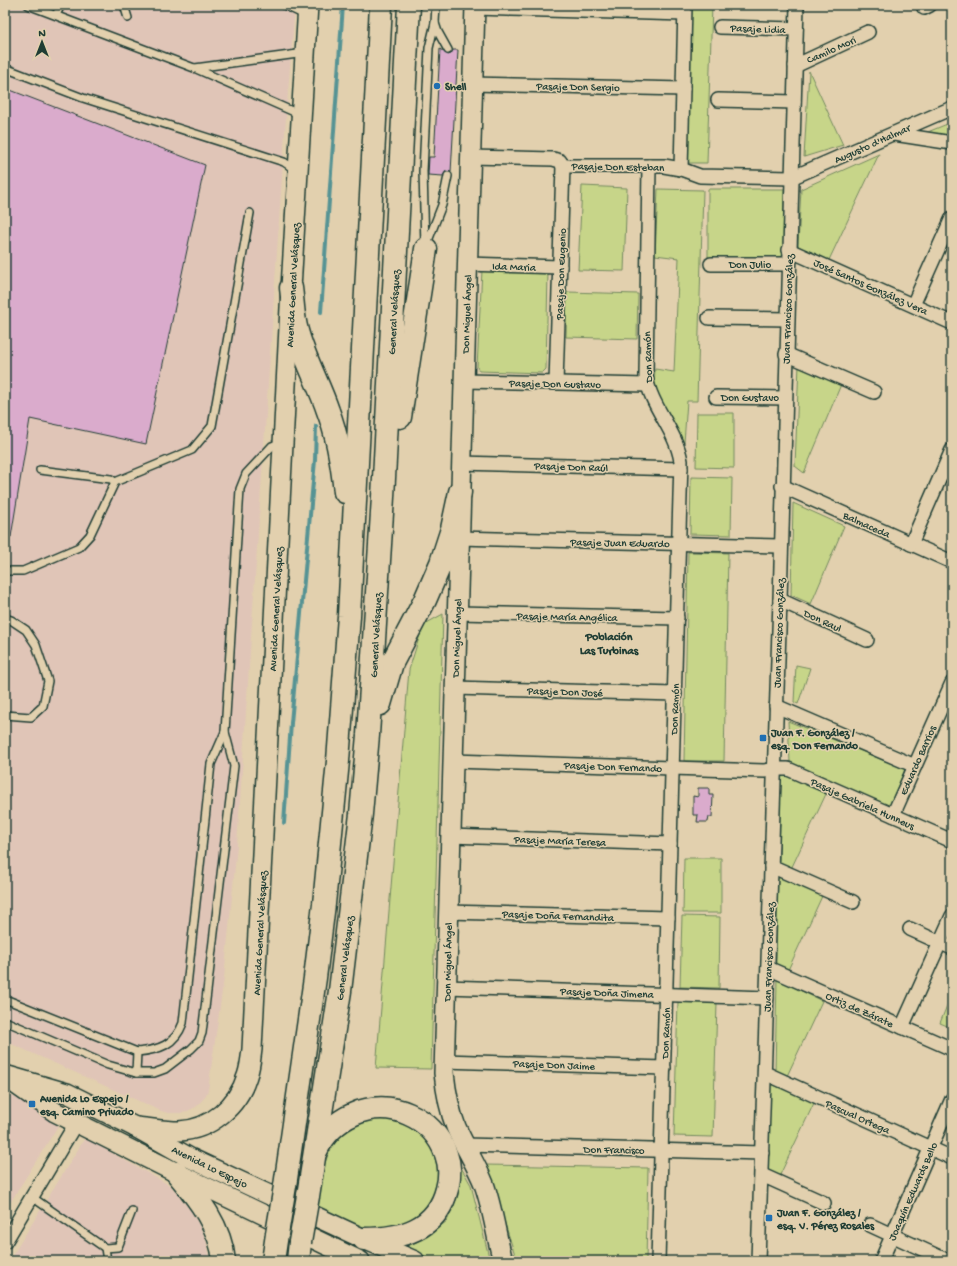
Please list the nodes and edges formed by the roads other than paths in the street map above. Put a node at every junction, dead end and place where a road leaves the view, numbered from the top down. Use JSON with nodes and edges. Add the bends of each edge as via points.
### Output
{"nodes":[{"id":1,"x":28,"y":5,"type":"edge"},
{"id":2,"x":61,"y":5,"type":"edge"},
{"id":3,"x":124,"y":5,"type":"edge"},
{"id":4,"x":284,"y":5,"type":"edge"},
{"id":5,"x":381,"y":5,"type":"edge"},
{"id":6,"x":409,"y":5,"type":"edge"},
{"id":7,"x":436,"y":5,"type":"edge"},
{"id":8,"x":796,"y":5,"type":"edge"},
{"id":9,"x":475,"y":6,"type":"edge"},
{"id":10,"x":684,"y":10,"type":"edge"},
{"id":11,"x":307,"y":11,"type":"edge"},
{"id":12,"x":56,"y":15,"type":"junction"},
{"id":13,"x":128,"y":18,"type":"dead end"},
{"id":14,"x":435,"y":24,"type":"junction"},
{"id":15,"x":720,"y":27,"type":"dead end"},
{"id":16,"x":796,"y":30,"type":"junction"},
{"id":17,"x":868,"y":32,"type":"dead end"},
{"id":18,"x":448,"y":50,"type":"dead end"},
{"id":19,"x":305,"y":53,"type":"junction"},
{"id":20,"x":795,"y":66,"type":"junction"},
{"id":21,"x":5,"y":68,"type":"edge"},
{"id":22,"x":194,"y":68,"type":"junction"},
{"id":23,"x":472,"y":84,"type":"junction"},
{"id":24,"x":683,"y":88,"type":"junction"},
{"id":25,"x":718,"y":100,"type":"dead end"},
{"id":26,"x":794,"y":102,"type":"junction"},
{"id":27,"x":952,"y":108,"type":"edge"},
{"id":28,"x":302,"y":115,"type":"junction"},
{"id":29,"x":894,"y":134,"type":"junction"},
{"id":30,"x":952,"y":143,"type":"edge"},
{"id":31,"x":470,"y":157,"type":"junction"},
{"id":32,"x":563,"y":166,"type":"junction"},
{"id":33,"x":649,"y":166,"type":"junction"},
{"id":34,"x":681,"y":169,"type":"junction"},
{"id":35,"x":298,"y":172,"type":"junction"},
{"id":36,"x":448,"y":176,"type":"dead end"},
{"id":37,"x":791,"y":178,"type":"junction"},
{"id":38,"x":250,"y":213,"type":"dead end"},
{"id":39,"x":952,"y":218,"type":"edge"},
{"id":40,"x":426,"y":249,"type":"junction"},
{"id":41,"x":789,"y":250,"type":"junction"},
{"id":42,"x":467,"y":264,"type":"junction"},
{"id":43,"x":711,"y":264,"type":"dead end"},
{"id":44,"x":789,"y":264,"type":"junction"},
{"id":45,"x":560,"y":268,"type":"junction"},
{"id":46,"x":291,"y":288,"type":"junction"},
{"id":47,"x":913,"y":305,"type":"junction"},
{"id":48,"x":708,"y":318,"type":"dead end"},
{"id":49,"x":787,"y":319,"type":"junction"},
{"id":50,"x":952,"y":322,"type":"edge"},
{"id":51,"x":786,"y":354,"type":"junction"},
{"id":52,"x":464,"y":381,"type":"junction"},
{"id":53,"x":556,"y":383,"type":"junction"},
{"id":54,"x":647,"y":385,"type":"junction"},
{"id":55,"x":874,"y":392,"type":"dead end"},
{"id":56,"x":716,"y":397,"type":"dead end"},
{"id":57,"x":785,"y":398,"type":"junction"},
{"id":58,"x":284,"y":441,"type":"junction"},
{"id":59,"x":952,"y":450,"type":"edge"},
{"id":60,"x":461,"y":463,"type":"junction"},
{"id":61,"x":681,"y":469,"type":"junction"},
{"id":62,"x":40,"y":470,"type":"dead end"},
{"id":63,"x":115,"y":482,"type":"junction"},
{"id":64,"x":782,"y":486,"type":"junction"},
{"id":65,"x":460,"y":492,"type":"junction"},
{"id":66,"x":383,"y":497,"type":"junction"},
{"id":67,"x":353,"y":538,"type":"junction"},
{"id":68,"x":459,"y":538,"type":"junction"},
{"id":69,"x":679,"y":544,"type":"junction"},
{"id":70,"x":911,"y":544,"type":"junction"},
{"id":71,"x":780,"y":546,"type":"junction"},
{"id":72,"x":952,"y":562,"type":"edge"},
{"id":73,"x":5,"y":571,"type":"edge"},
{"id":74,"x":780,"y":600,"type":"junction"},
{"id":75,"x":457,"y":613,"type":"junction"},
{"id":76,"x":5,"y":618,"type":"edge"},
{"id":77,"x":677,"y":618,"type":"junction"},
{"id":78,"x":867,"y":640,"type":"dead end"},
{"id":79,"x":952,"y":683,"type":"edge"},
{"id":80,"x":455,"y":688,"type":"junction"},
{"id":81,"x":674,"y":694,"type":"junction"},
{"id":82,"x":776,"y":706,"type":"junction"},
{"id":83,"x":5,"y":715,"type":"edge"},
{"id":84,"x":225,"y":732,"type":"junction"},
{"id":85,"x":453,"y":761,"type":"junction"},
{"id":86,"x":915,"y":766,"type":"junction"},
{"id":87,"x":672,"y":768,"type":"junction"},
{"id":88,"x":774,"y":769,"type":"junction"},
{"id":89,"x":361,"y":814,"type":"junction"},
{"id":90,"x":893,"y":815,"type":"junction"},
{"id":91,"x":450,"y":836,"type":"junction"},
{"id":92,"x":952,"y":841,"type":"edge"},
{"id":93,"x":670,"y":844,"type":"junction"},
{"id":94,"x":771,"y":866,"type":"junction"},
{"id":95,"x":853,"y":902,"type":"dead end"},
{"id":96,"x":448,"y":912,"type":"junction"},
{"id":97,"x":952,"y":916,"type":"edge"},
{"id":98,"x":668,"y":918,"type":"junction"},
{"id":99,"x":910,"y":929,"type":"dead end"},
{"id":100,"x":946,"y":946,"type":"edge"},
{"id":101,"x":768,"y":968,"type":"junction"},
{"id":102,"x":446,"y":987,"type":"junction"},
{"id":103,"x":666,"y":994,"type":"junction"},
{"id":104,"x":767,"y":998,"type":"junction"},
{"id":105,"x":5,"y":999,"type":"edge"},
{"id":106,"x":5,"y":1021,"type":"edge"},
{"id":107,"x":902,"y":1027,"type":"junction"},
{"id":108,"x":952,"y":1049,"type":"edge"},
{"id":109,"x":137,"y":1052,"type":"junction"},
{"id":110,"x":444,"y":1061,"type":"junction"},
{"id":111,"x":664,"y":1068,"type":"junction"},
{"id":112,"x":136,"y":1073,"type":"junction"},
{"id":113,"x":765,"y":1073,"type":"junction"},
{"id":114,"x":5,"y":1076,"type":"edge"},
{"id":115,"x":952,"y":1099,"type":"edge"},
{"id":116,"x":76,"y":1123,"type":"junction"},
{"id":117,"x":135,"y":1127,"type":"junction"},
{"id":118,"x":465,"y":1145,"type":"junction"},
{"id":119,"x":931,"y":1148,"type":"junction"},
{"id":120,"x":662,"y":1150,"type":"junction"},
{"id":121,"x":762,"y":1153,"type":"junction"},
{"id":122,"x":952,"y":1158,"type":"edge"},
{"id":123,"x":313,"y":1160,"type":"junction"},
{"id":124,"x":177,"y":1173,"type":"junction"},
{"id":125,"x":762,"y":1175,"type":"junction"},
{"id":126,"x":32,"y":1197,"type":"junction"},
{"id":127,"x":824,"y":1203,"type":"dead end"},
{"id":128,"x":132,"y":1212,"type":"dead end"},
{"id":129,"x":870,"y":1225,"type":"dead end"},
{"id":130,"x":893,"y":1236,"type":"junction"},
{"id":131,"x":364,"y":1239,"type":"junction"},
{"id":132,"x":5,"y":1242,"type":"edge"},
{"id":133,"x":104,"y":1248,"type":"junction"},
{"id":134,"x":299,"y":1252,"type":"edge"},
{"id":135,"x":107,"y":1261,"type":"edge"},
{"id":136,"x":224,"y":1261,"type":"edge"},
{"id":137,"x":273,"y":1261,"type":"edge"},
{"id":138,"x":360,"y":1261,"type":"edge"},
{"id":139,"x":416,"y":1261,"type":"edge"},
{"id":140,"x":503,"y":1261,"type":"edge"},
{"id":141,"x":658,"y":1261,"type":"edge"},
{"id":142,"x":758,"y":1261,"type":"edge"},
{"id":143,"x":881,"y":1261,"type":"edge"},
{"id":144,"x":948,"y":1261,"type":"edge"}],
"edges":[{"from":1,"to":12,"type":"lane"},
{"from":2,"to":12,"type":"lane"},
{"from":3,"to":13,"type":"lane"},
{"from":4,"to":11,"type":"lane"},
{"from":5,"to":67,"type":"highway"},
{"from":6,"to":66,"type":"highway","name":"General Velásquez"},
{"from":7,"to":14,"type":"lane"},
{"from":8,"to":16,"type":"street","name":"Juan Francisco González"},
{"from":9,"to":10,"type":"street"},
{"from":9,"to":23,"type":"main road","name":"Don Miguel Ángel"},
{"from":10,"to":24,"type":"street"},
{"from":11,"to":19,"type":"main road","name":"Avenida General Velásquez"},
{"from":12,"to":22,"type":"lane"},
{"from":14,"to":18,"type":"lane"},
{"from":14,"to":40,"type":"lane","via":[[429,48],[423,171]]},
{"from":15,"to":16,"type":"street","name":"Pasaje Lidia"},
{"from":16,"to":20,"type":"street","name":"Juan Francisco González"},
{"from":17,"to":20,"type":"street","name":"Camilo Mori"},
{"from":19,"to":22,"type":"lane"},
{"from":19,"to":28,"type":"main road","name":"Avenida General Velásquez"},
{"from":20,"to":26,"type":"street","name":"Juan Francisco González"},
{"from":21,"to":35,"type":"lane","via":[[83,98],[284,162]]},
{"from":22,"to":28,"type":"lane"},
{"from":23,"to":24,"type":"street","name":"Pasaje Don Sergio"},
{"from":23,"to":31,"type":"main road","name":"Don Miguel Ángel"},
{"from":24,"to":34,"type":"street"},
{"from":25,"to":26,"type":"street"},
{"from":26,"to":37,"type":"street","name":"Juan Francisco González"},
{"from":27,"to":29,"type":"street","name":"Augusto d'Halmar"},
{"from":28,"to":35,"type":"main road","name":"Avenida General Velásquez"},
{"from":29,"to":30,"type":"street"},
{"from":29,"to":37,"type":"street","name":"Augusto d'Halmar"},
{"from":31,"to":32,"type":"street","name":"Pasaje Don Esteban","via":[[553,159],[560,161]]},
{"from":31,"to":42,"type":"main road","name":"Don Miguel Ángel"},
{"from":32,"to":33,"type":"street","name":"Pasaje Don Esteban"},
{"from":32,"to":45,"type":"street","name":"Pasaje Don Eugenio"},
{"from":33,"to":34,"type":"street","name":"Pasaje Don Esteban"},
{"from":33,"to":54,"type":"street","name":"Don Ramón"},
{"from":34,"to":37,"type":"street","name":"Pasaje Don Esteban","via":[[700,176]]},
{"from":35,"to":46,"type":"main road","name":"Avenida General Velásquez"},
{"from":36,"to":40,"type":"lane","via":[[442,205]]},
{"from":37,"to":41,"type":"street","name":"Juan Francisco González"},
{"from":38,"to":63,"type":"lane","via":[[212,426],[192,450]]},
{"from":39,"to":47,"type":"street"},
{"from":40,"to":66,"type":"highway","via":[[391,468]]},
{"from":41,"to":44,"type":"street","name":"Juan Francisco González"},
{"from":41,"to":47,"type":"street","name":"José Santos González Vera"},
{"from":42,"to":45,"type":"street","name":"Ida Maria"},
{"from":42,"to":52,"type":"main road","name":"Don Miguel Ángel"},
{"from":43,"to":44,"type":"street","name":"Don Julio"},
{"from":44,"to":49,"type":"street","name":"Juan Francisco González"},
{"from":45,"to":53,"type":"street","name":"Pasaje Don Eugenio"},
{"from":46,"to":58,"type":"main road","name":"Avenida General Velásquez"},
{"from":46,"to":67,"type":"highway","via":[[297,330],[304,354],[328,410],[337,439]]},
{"from":47,"to":50,"type":"street","name":"José Santos González Vera"},
{"from":48,"to":49,"type":"street"},
{"from":49,"to":51,"type":"street","name":"Juan Francisco González"},
{"from":51,"to":55,"type":"street"},
{"from":51,"to":57,"type":"street","name":"Juan Francisco González"},
{"from":52,"to":53,"type":"street","name":"Pasaje Don Gustavo"},
{"from":52,"to":60,"type":"main road","name":"Don Miguel Ángel"},
{"from":53,"to":54,"type":"street","name":"Pasaje Don Gustavo"},
{"from":54,"to":61,"type":"street","name":"Don Ramón","via":[[677,444]]},
{"from":56,"to":57,"type":"street","name":"Don Gustavo"},
{"from":57,"to":64,"type":"street","name":"Juan Francisco González"},
{"from":58,"to":84,"type":"lane","via":[[272,446],[246,474],[240,489]]},
{"from":58,"to":117,"type":"main road","name":"Avenida General Velásquez","via":[[254,1032],[247,1076],[232,1104],[204,1125],[179,1131]]},
{"from":59,"to":70,"type":"street"},
{"from":60,"to":61,"type":"street","name":"Pasaje Don Raúl"},
{"from":60,"to":65,"type":"main road","name":"Don Miguel Ángel"},
{"from":61,"to":69,"type":"street","name":"Don Ramón"},
{"from":62,"to":63,"type":"lane","via":[[111,478]]},
{"from":63,"to":73,"type":"lane","via":[[90,536],[79,547],[23,570]]},
{"from":64,"to":70,"type":"street","name":"Balmaceda"},
{"from":64,"to":71,"type":"street","name":"Juan Francisco González"},
{"from":65,"to":68,"type":"main road","name":"Don Miguel Ángel"},
{"from":65,"to":89,"type":"highway","via":[[441,563],[388,674]]},
{"from":66,"to":89,"type":"highway","name":"General Velásquez"},
{"from":67,"to":137,"type":"highway","bridge":true,"via":[[344,692],[326,889],[307,1038]]},
{"from":68,"to":69,"type":"street","name":"Pasaje Juan Eduardo"},
{"from":68,"to":75,"type":"main road","name":"Don Miguel Ángel"},
{"from":69,"to":71,"type":"street","name":"Pasaje Juan Eduardo"},
{"from":69,"to":77,"type":"street","name":"Don Ramón"},
{"from":70,"to":72,"type":"street","name":"Balmaceda"},
{"from":71,"to":74,"type":"street","name":"Juan Francisco González"},
{"from":74,"to":78,"type":"street","name":"Don Raul"},
{"from":74,"to":82,"type":"street","name":"Juan Francisco González"},
{"from":75,"to":77,"type":"street","name":"Pasaje María Angélica"},
{"from":75,"to":80,"type":"main road","name":"Don Miguel Ángel"},
{"from":76,"to":83,"type":"lane","via":[[26,630],[36,645],[48,681],[43,706],[31,718]]},
{"from":77,"to":81,"type":"street","name":"Don Ramón"},
{"from":79,"to":86,"type":"street","name":"Eduardo Barrios"},
{"from":80,"to":81,"type":"street","name":"Pasaje Don José"},
{"from":80,"to":85,"type":"main road","name":"Don Miguel Ángel"},
{"from":81,"to":87,"type":"street","name":"Don Ramón"},
{"from":82,"to":86,"type":"street"},
{"from":82,"to":88,"type":"street","name":"Juan Francisco González"},
{"from":84,"to":109,"type":"lane","via":[[211,764],[183,1023],[176,1038],[166,1045]]},
{"from":84,"to":112,"type":"lane","via":[[234,766],[202,1033],[199,1041],[191,1049],[165,1069],[154,1073]]},
{"from":85,"to":87,"type":"street","name":"Pasaje Don Fernando"},
{"from":85,"to":91,"type":"main road","name":"Don Miguel Ángel"},
{"from":86,"to":90,"type":"street","name":"Eduardo Barrios"},
{"from":87,"to":88,"type":"street","name":"Pasaje Don Fernando","via":[[764,771]]},
{"from":87,"to":93,"type":"street","name":"Don Ramón"},
{"from":88,"to":90,"type":"street","name":"Pasaje Gabriela Hunneus","via":[[788,769]]},
{"from":88,"to":94,"type":"street","name":"Juan Francisco González"},
{"from":89,"to":123,"type":"highway","name":"General Velásquez","via":[[340,991]]},
{"from":90,"to":92,"type":"street","name":"Pasaje Gabriela Hunneus"},
{"from":91,"to":93,"type":"street","name":"Pasaje María Teresa"},
{"from":91,"to":96,"type":"main road","name":"Don Miguel Ángel"},
{"from":93,"to":98,"type":"street","name":"Don Ramón"},
{"from":94,"to":95,"type":"street"},
{"from":94,"to":101,"type":"street","name":"Juan Francisco González"},
{"from":96,"to":98,"type":"street","name":"Pasaje Doña Fernandita"},
{"from":96,"to":102,"type":"main road","name":"Don Miguel Ángel"},
{"from":97,"to":100,"type":"street"},
{"from":98,"to":103,"type":"street","name":"Don Ramón"},
{"from":99,"to":100,"type":"street"},
{"from":100,"to":107,"type":"street"},
{"from":101,"to":104,"type":"street","name":"Juan Francisco González"},
{"from":101,"to":107,"type":"street","name":"Ortiz de Zárate"},
{"from":102,"to":103,"type":"street","name":"Pasaje Doña Jimena"},
{"from":102,"to":110,"type":"main road","name":"Don Miguel Ángel"},
{"from":103,"to":104,"type":"street","name":"Pasaje Doña Jimena"},
{"from":103,"to":111,"type":"street","name":"Don Ramón"},
{"from":104,"to":113,"type":"street","name":"Juan Francisco González"},
{"from":105,"to":109,"type":"lane"},
{"from":106,"to":112,"type":"lane","via":[[108,1065]]},
{"from":107,"to":108,"type":"street","name":"Ortiz de Zárate"},
{"from":109,"to":112,"type":"lane"},
{"from":110,"to":111,"type":"street","name":"Pasaje Don Jaime"},
{"from":110,"to":118,"type":"main road","name":"Don Miguel Ángel","via":[[447,1098],[456,1128]]},
{"from":111,"to":120,"type":"street","name":"Don Ramón"},
{"from":113,"to":119,"type":"street","name":"Pascual Ortega"},
{"from":113,"to":121,"type":"street","name":"Juan Francisco González"},
{"from":114,"to":116,"type":"main road","name":"Avenida Lo Espejo","via":[[55,1112]]},
{"from":114,"to":117,"type":"main road","name":"Avenida Lo Espejo","via":[[67,1093]]},
{"from":115,"to":119,"type":"street","name":"Joaquín Edwards Bello"},
{"from":116,"to":124,"type":"main road","name":"Avenida Lo Espejo"},
{"from":116,"to":126,"type":"street"},
{"from":117,"to":131,"type":"main road","name":"Avenida Lo Espejo","via":[[190,1158]]},
{"from":118,"to":120,"type":"street","name":"Don Francisco"},
{"from":118,"to":140,"type":"main road","name":"Don Miguel Ángel","via":[[487,1195]]},
{"from":119,"to":122,"type":"street","name":"Pascual Ortega"},
{"from":119,"to":130,"type":"street","name":"Joaquín Edwards Bello"},
{"from":120,"to":121,"type":"street","name":"Don Francisco"},
{"from":120,"to":141,"type":"street","name":"Don Ramón"},
{"from":121,"to":125,"type":"street","name":"Juan Francisco González"},
{"from":123,"to":131,"type":"highway","via":[[323,1139],[331,1130],[349,1116],[370,1109],[402,1111],[422,1121],[437,1136],[447,1154],[449,1173],[445,1196],[433,1217],[411,1232],[388,1238]]},
{"from":123,"to":134,"type":"highway","name":"General Velásquez","bridge":true},
{"from":124,"to":136,"type":"highway","via":[[195,1195],[210,1220],[221,1244]]},
{"from":124,"to":138,"type":"main road","name":"Avenida Lo Espejo"},
{"from":125,"to":127,"type":"street"},
{"from":125,"to":142,"type":"street","name":"Juan Francisco González"},
{"from":126,"to":132,"type":"street"},
{"from":126,"to":133,"type":"lane"},
{"from":128,"to":133,"type":"lane","via":[[118,1246]]},
{"from":129,"to":130,"type":"street"},
{"from":130,"to":143,"type":"street","name":"Joaquín Edwards Bello"},
{"from":130,"to":144,"type":"street"},
{"from":131,"to":139,"type":"main road","name":"Avenida Lo Espejo"},
{"from":133,"to":135,"type":"lane"}]}
